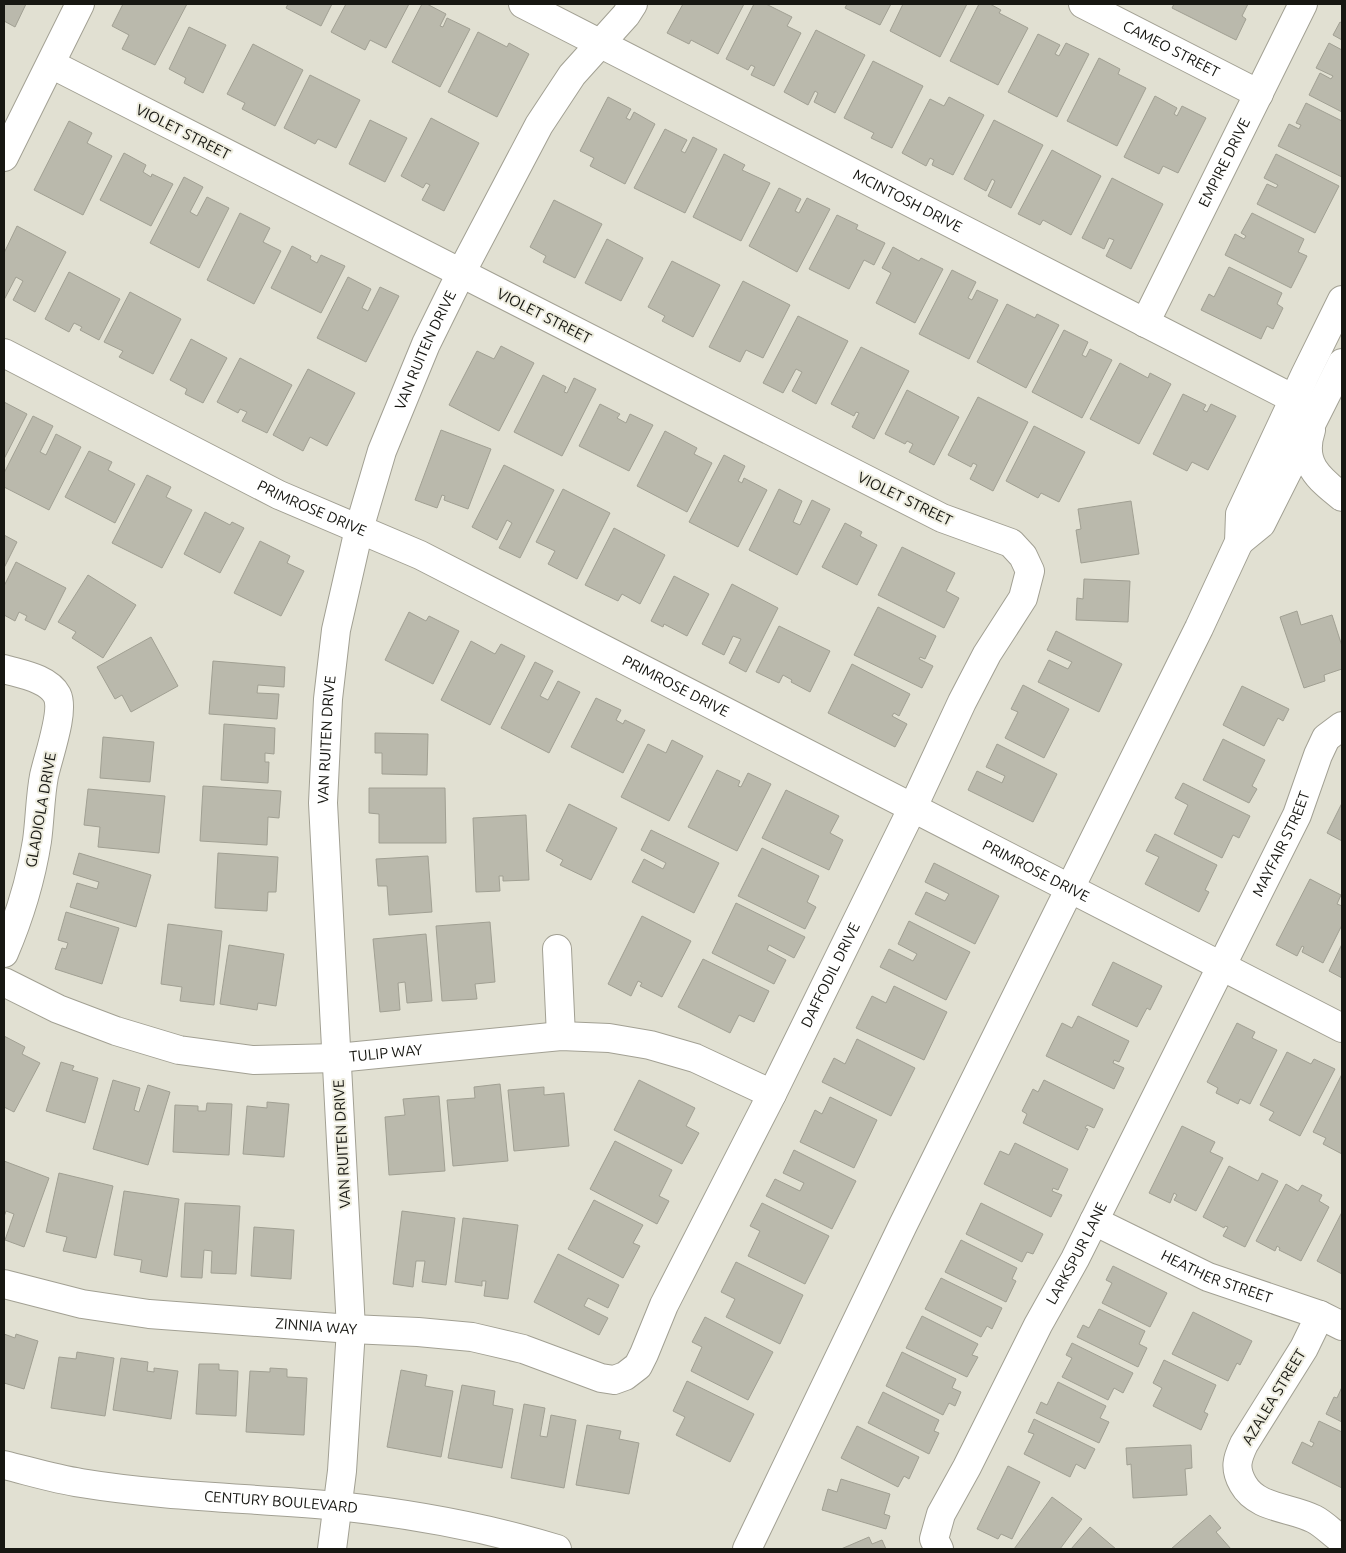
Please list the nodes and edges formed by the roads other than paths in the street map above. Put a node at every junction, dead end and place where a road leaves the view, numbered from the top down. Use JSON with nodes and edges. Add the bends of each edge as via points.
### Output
{"nodes":[{"id":1,"x":80,"y":4,"type":"edge"},
{"id":2,"x":523,"y":4,"type":"edge"},
{"id":3,"x":633,"y":4,"type":"edge"},
{"id":4,"x":1083,"y":4,"type":"edge"},
{"id":5,"x":1303,"y":4,"type":"edge"},
{"id":6,"x":601,"y":43,"type":"junction"},
{"id":7,"x":51,"y":64,"type":"junction"},
{"id":8,"x":1258,"y":94,"type":"junction"},
{"id":9,"x":4,"y":157,"type":"edge"},
{"id":10,"x":461,"y":273,"type":"junction"},
{"id":11,"x":1342,"y":300,"type":"edge"},
{"id":12,"x":1145,"y":322,"type":"junction"},
{"id":13,"x":4,"y":354,"type":"edge"},
{"id":14,"x":1342,"y":363,"type":"edge"},
{"id":15,"x":1294,"y":399,"type":"junction"},
{"id":16,"x":1315,"y":417,"type":"junction"},
{"id":17,"x":1342,"y":497,"type":"edge"},
{"id":18,"x":1342,"y":506,"type":"edge"},
{"id":19,"x":1266,"y":514,"type":"junction"},
{"id":20,"x":359,"y":529,"type":"junction"},
{"id":21,"x":1239,"y":542,"type":"junction"},
{"id":22,"x":1030,"y":571,"type":"joint"},
{"id":23,"x":4,"y":669,"type":"edge"},
{"id":24,"x":1342,"y":726,"type":"edge"},
{"id":25,"x":913,"y":807,"type":"junction"},
{"id":26,"x":1071,"y":888,"type":"junction"},
{"id":27,"x":557,"y":949,"type":"dead end"},
{"id":28,"x":4,"y":953,"type":"edge"},
{"id":29,"x":1221,"y":966,"type":"junction"},
{"id":30,"x":4,"y":982,"type":"edge"},
{"id":31,"x":1342,"y":1028,"type":"edge"},
{"id":32,"x":561,"y":1036,"type":"junction"},
{"id":33,"x":337,"y":1058,"type":"junction"},
{"id":34,"x":772,"y":1094,"type":"junction"},
{"id":35,"x":1094,"y":1221,"type":"junction"},
{"id":36,"x":4,"y":1284,"type":"edge"},
{"id":37,"x":1331,"y":1320,"type":"edge"},
{"id":38,"x":351,"y":1329,"type":"junction"},
{"id":39,"x":625,"y":1376,"type":"joint"},
{"id":40,"x":4,"y":1466,"type":"edge"},
{"id":41,"x":338,"y":1506,"type":"junction"},
{"id":42,"x":1342,"y":1540,"type":"edge"},
{"id":43,"x":937,"y":1544,"type":"edge"},
{"id":44,"x":332,"y":1549,"type":"edge"},
{"id":45,"x":557,"y":1549,"type":"edge"},
{"id":46,"x":746,"y":1549,"type":"edge"}],
"edges":[{"from":1,"to":7,"type":"street"},
{"from":2,"to":6,"type":"street","name":"MCINTOSH DRIVE"},
{"from":3,"to":6,"type":"street","name":"VAN RUITEN DRIVE"},
{"from":4,"to":8,"type":"street","name":"CAMEO STREET"},
{"from":5,"to":8,"type":"street","name":"EMPIRE DRIVE"},
{"from":6,"to":10,"type":"street","name":"VAN RUITEN DRIVE","via":[[572,75],[539,125]]},
{"from":6,"to":12,"type":"street","name":"MCINTOSH DRIVE"},
{"from":7,"to":9,"type":"street"},
{"from":7,"to":10,"type":"street","name":"VIOLET STREET"},
{"from":8,"to":12,"type":"street","name":"EMPIRE DRIVE"},
{"from":10,"to":20,"type":"street","name":"VAN RUITEN DRIVE","via":[[426,344],[382,450]]},
{"from":10,"to":22,"type":"street","name":"VIOLET STREET","via":[[942,518],[1011,543],[1023,556]]},
{"from":11,"to":15,"type":"street"},
{"from":12,"to":15,"type":"street","name":"MCINTOSH DRIVE"},
{"from":13,"to":20,"type":"street","name":"PRIMROSE DRIVE","via":[[279,494]]},
{"from":14,"to":16,"type":"street"},
{"from":15,"to":21,"type":"street","via":[[1240,514]]},
{"from":16,"to":17,"type":"street","via":[[1308,438],[1308,458],[1320,479]]},
{"from":16,"to":19,"type":"street"},
{"from":18,"to":19,"type":"street","via":[[1315,492],[1297,489],[1282,496]]},
{"from":19,"to":21,"type":"street","via":[[1261,524]]},
{"from":20,"to":25,"type":"street","name":"PRIMROSE DRIVE","via":[[420,555]]},
{"from":20,"to":33,"type":"street","name":"VAN RUITEN DRIVE","via":[[336,630],[328,700],[324,802]]},
{"from":21,"to":26,"type":"street"},
{"from":22,"to":25,"type":"street","name":"DAFFODIL DRIVE","via":[[1023,598],[962,702]]},
{"from":23,"to":28,"type":"street","name":"GLADIOLA DRIVE","via":[[48,685],[57,695],[60,709],[44,778],[37,842],[25,896]]},
{"from":24,"to":29,"type":"street","name":"MAYFAIR STREET","via":[[1326,738],[1297,815]]},
{"from":25,"to":26,"type":"street","name":"PRIMROSE DRIVE"},
{"from":25,"to":34,"type":"street","name":"DAFFODIL DRIVE"},
{"from":26,"to":29,"type":"street","name":"PRIMROSE DRIVE"},
{"from":26,"to":46,"type":"street"},
{"from":27,"to":32,"type":"street"},
{"from":29,"to":31,"type":"street","name":"PRIMROSE DRIVE"},
{"from":29,"to":35,"type":"street","name":"LARKSPUR LANE"},
{"from":30,"to":33,"type":"street","name":"TULIP WAY","via":[[58,1009],[179,1050],[253,1060]]},
{"from":32,"to":33,"type":"street","name":"TULIP WAY"},
{"from":32,"to":34,"type":"street","name":"TULIP WAY","via":[[609,1038],[650,1045],[695,1058]]},
{"from":33,"to":38,"type":"street","name":"VAN RUITEN DRIVE"},
{"from":34,"to":39,"type":"street","name":"DAFFODIL DRIVE","via":[[664,1305],[638,1366]]},
{"from":35,"to":37,"type":"street","name":"HEATHER STREET","via":[[1208,1277]]},
{"from":35,"to":43,"type":"street","name":"LARKSPUR LANE","via":[[941,1514]]},
{"from":36,"to":38,"type":"street","name":"ZINNIA WAY","via":[[82,1304],[149,1314]]},
{"from":37,"to":42,"type":"street","name":"AZALEA STREET","via":[[1304,1348],[1237,1459],[1240,1478],[1247,1492],[1262,1501],[1315,1519]]},
{"from":38,"to":39,"type":"street","name":"ZINNIA WAY","via":[[472,1337],[523,1349],[601,1378],[614,1380]]},
{"from":38,"to":41,"type":"street","name":"VAN RUITEN DRIVE"},
{"from":40,"to":41,"type":"street","name":"CENTURY BOULEVARD","via":[[81,1483],[190,1496]]},
{"from":41,"to":44,"type":"street","name":"VAN RUITEN DRIVE"},
{"from":41,"to":45,"type":"street","name":"CENTURY BOULEVARD","via":[[420,1516]]}]}
